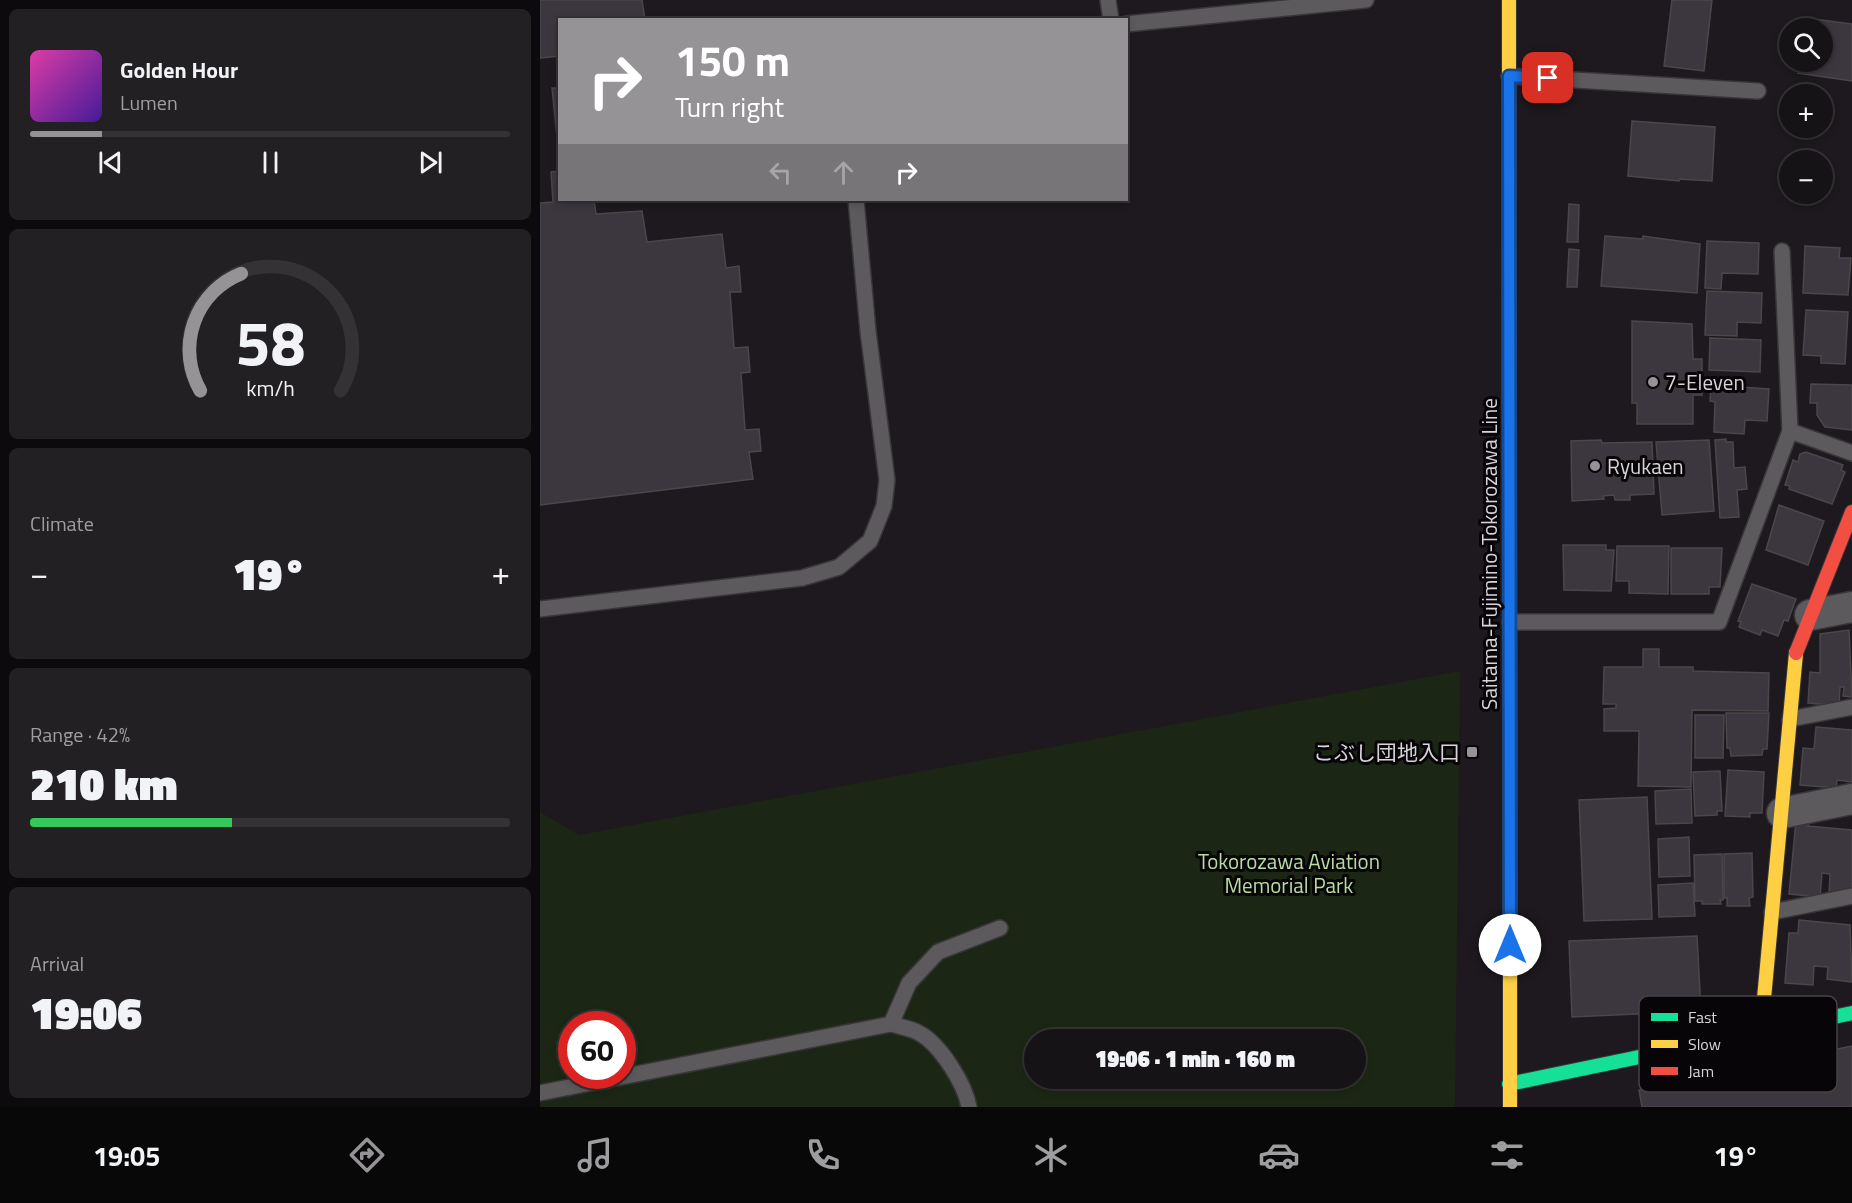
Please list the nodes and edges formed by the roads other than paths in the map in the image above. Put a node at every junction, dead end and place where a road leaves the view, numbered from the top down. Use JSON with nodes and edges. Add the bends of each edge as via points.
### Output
{"nodes":[{"id":1,"x":1108,"y":0,"type":"edge"},
{"id":2,"x":1366,"y":0,"type":"edge"},
{"id":3,"x":1509,"y":0,"type":"edge"},
{"id":4,"x":1111,"y":18,"type":"edge"},
{"id":5,"x":1128,"y":24,"type":"edge"},
{"id":6,"x":1509,"y":76,"type":"junction"},
{"id":7,"x":1758,"y":92,"type":"dead end"},
{"id":8,"x":856,"y":201,"type":"edge"},
{"id":9,"x":1782,"y":251,"type":"dead end"},
{"id":10,"x":1790,"y":431,"type":"junction"},
{"id":11,"x":1852,"y":453,"type":"edge"},
{"id":12,"x":1852,"y":512,"type":"edge"},
{"id":13,"x":1852,"y":607,"type":"edge"},
{"id":14,"x":540,"y":609,"type":"edge"},
{"id":15,"x":1810,"y":615,"type":"junction"},
{"id":16,"x":1510,"y":622,"type":"junction"},
{"id":17,"x":1852,"y":707,"type":"edge"},
{"id":18,"x":1790,"y":719,"type":"junction"},
{"id":19,"x":1852,"y":799,"type":"edge"},
{"id":20,"x":1782,"y":813,"type":"junction"},
{"id":21,"x":1852,"y":896,"type":"edge"},
{"id":22,"x":1772,"y":912,"type":"junction"},
{"id":23,"x":1000,"y":928,"type":"dead end"},
{"id":24,"x":1764,"y":996,"type":"edge"},
{"id":25,"x":1852,"y":1013,"type":"edge"},
{"id":26,"x":1837,"y":1016,"type":"edge"},
{"id":27,"x":891,"y":1024,"type":"junction"},
{"id":28,"x":1639,"y":1057,"type":"edge"},
{"id":29,"x":1509,"y":1084,"type":"junction"},
{"id":30,"x":540,"y":1093,"type":"edge"},
{"id":31,"x":969,"y":1107,"type":"edge"},
{"id":32,"x":1510,"y":1107,"type":"edge"}],
"edges":[{"from":1,"to":4,"type":"lane"},
{"from":2,"to":5,"type":"lane"},
{"from":3,"to":6,"type":"main road","name":"Saitama-Fujimino-Tokorozawa Line"},
{"from":6,"to":7,"type":"lane"},
{"from":6,"to":16,"type":"main road","name":"Saitama-Fujimino-Tokorozawa Line"},
{"from":8,"to":14,"type":"lane","via":[[887,480],[884,506],[870,541],[838,567],[802,578]]},
{"from":9,"to":10,"type":"lane"},
{"from":10,"to":11,"type":"lane"},
{"from":10,"to":16,"type":"lane","via":[[1719,622]]},
{"from":12,"to":15,"type":"main road"},
{"from":13,"to":15,"type":"street"},
{"from":15,"to":18,"type":"main road","via":[[1795,655]]},
{"from":16,"to":29,"type":"main road","name":"Saitama-Fujimino-Tokorozawa Line"},
{"from":17,"to":18,"type":"lane"},
{"from":18,"to":20,"type":"main road"},
{"from":19,"to":20,"type":"street"},
{"from":20,"to":22,"type":"main road"},
{"from":21,"to":22,"type":"lane"},
{"from":22,"to":24,"type":"main road"},
{"from":23,"to":27,"type":"lane","via":[[938,952],[909,983]]},
{"from":25,"to":26,"type":"main road"},
{"from":27,"to":30,"type":"lane"},
{"from":27,"to":31,"type":"lane","via":[[919,1033],[944,1056],[967,1095]]},
{"from":28,"to":29,"type":"main road"},
{"from":29,"to":32,"type":"main road","name":"Saitama-Fujimino-Tokorozawa Line"}]}
